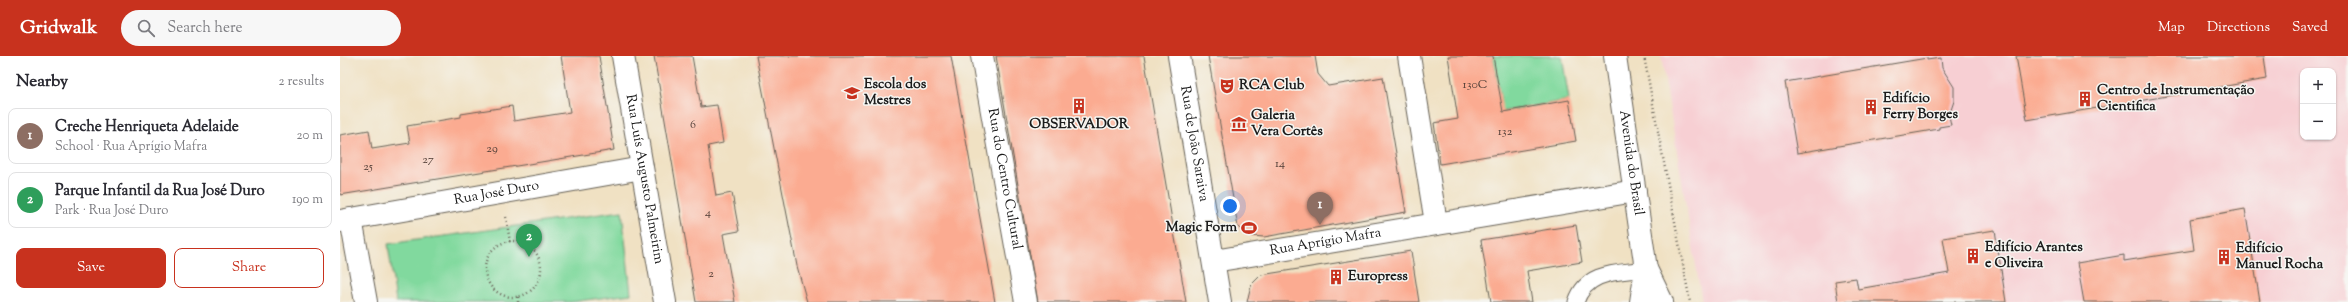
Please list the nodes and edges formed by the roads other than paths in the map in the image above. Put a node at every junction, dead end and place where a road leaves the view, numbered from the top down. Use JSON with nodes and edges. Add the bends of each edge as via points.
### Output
{"nodes":[{"id":1,"x":623,"y":56,"type":"edge"},
{"id":2,"x":982,"y":56,"type":"edge"},
{"id":3,"x":1179,"y":56,"type":"edge"},
{"id":4,"x":1409,"y":56,"type":"edge"},
{"id":5,"x":1615,"y":56,"type":"edge"},
{"id":6,"x":642,"y":168,"type":"junction"},
{"id":7,"x":1635,"y":191,"type":"junction"},
{"id":8,"x":346,"y":220,"type":"edge"},
{"id":9,"x":1436,"y":223,"type":"junction"},
{"id":10,"x":1214,"y":261,"type":"junction"},
{"id":11,"x":1646,"y":269,"type":"junction"},
{"id":12,"x":366,"y":302,"type":"edge"},
{"id":13,"x":665,"y":302,"type":"edge"},
{"id":14,"x":1026,"y":302,"type":"edge"},
{"id":15,"x":1220,"y":302,"type":"edge"},
{"id":16,"x":1576,"y":302,"type":"edge"},
{"id":17,"x":1641,"y":302,"type":"edge"},
{"id":18,"x":1662,"y":302,"type":"edge"}],
"edges":[{"from":1,"to":6,"type":"street","name":"Rua Luís Augusto Palmeirim"},
{"from":2,"to":14,"type":"street","name":"Rua do Centro Cultural"},
{"from":3,"to":10,"type":"street","name":"Rua de João Saraiva"},
{"from":4,"to":9,"type":"street"},
{"from":5,"to":7,"type":"street","name":"Avenida do Brasil"},
{"from":6,"to":8,"type":"street","name":"Rua José Duro"},
{"from":6,"to":13,"type":"street","name":"Rua Luís Augusto Palmeirim"},
{"from":7,"to":9,"type":"street","name":"Rua Aprígio Mafra"},
{"from":7,"to":11,"type":"street","name":"Avenida do Brasil"},
{"from":8,"to":12,"type":"street","name":"Rua José Duro"},
{"from":9,"to":10,"type":"street","name":"Rua Aprígio Mafra"},
{"from":10,"to":15,"type":"street","name":"Rua de João Saraiva"},
{"from":11,"to":16,"type":"lane","via":[[1602,274],[1581,289]]},
{"from":11,"to":17,"type":"street","name":"Avenida do Brasil"},
{"from":11,"to":18,"type":"street","name":"Avenida do Brasil"}]}
